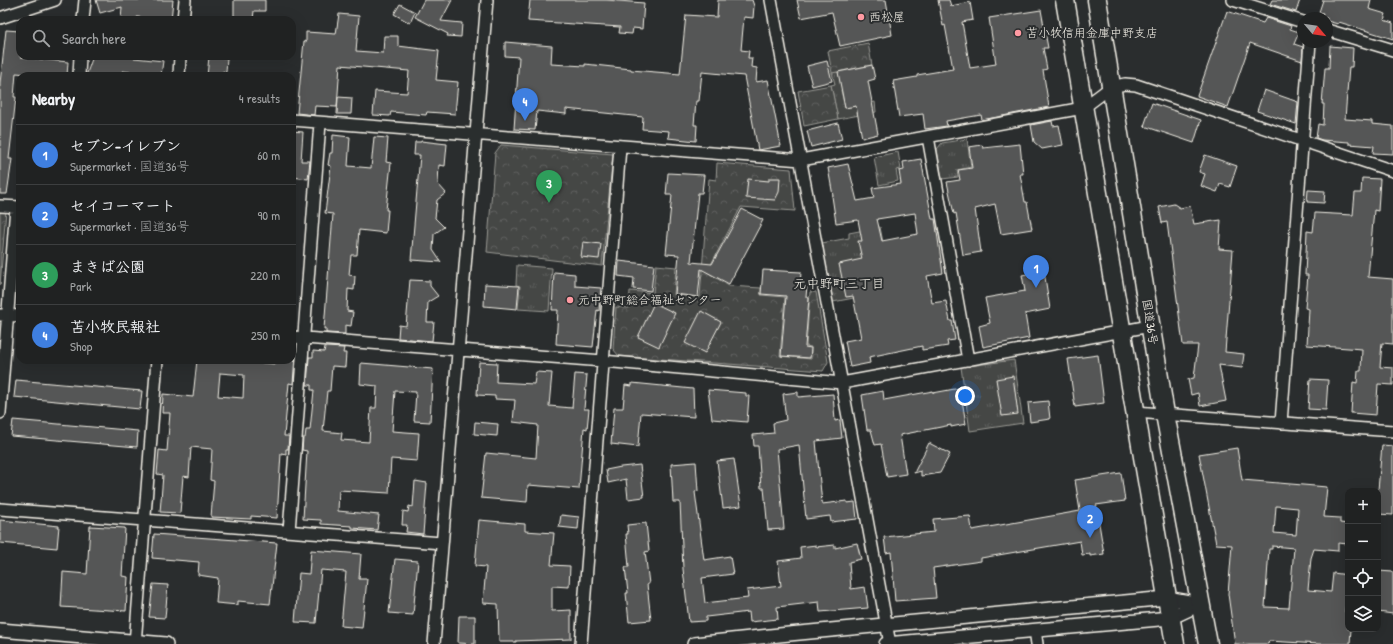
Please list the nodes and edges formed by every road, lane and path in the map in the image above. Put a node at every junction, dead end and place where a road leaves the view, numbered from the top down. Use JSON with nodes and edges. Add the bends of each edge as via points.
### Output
{"nodes":[{"id":1,"x":55,"y":0,"type":"edge"},
{"id":2,"x":85,"y":0,"type":"edge"},
{"id":3,"x":185,"y":0,"type":"edge"},
{"id":4,"x":486,"y":0,"type":"edge"},
{"id":5,"x":771,"y":0,"type":"edge"},
{"id":6,"x":1065,"y":0,"type":"edge"},
{"id":7,"x":1097,"y":0,"type":"edge"},
{"id":8,"x":1233,"y":0,"type":"edge"},
{"id":9,"x":44,"y":2,"type":"edge"},
{"id":10,"x":83,"y":16,"type":"edge"},
{"id":11,"x":183,"y":16,"type":"edge"},
{"id":12,"x":0,"y":18,"type":"edge"},
{"id":13,"x":1297,"y":20,"type":"edge"},
{"id":14,"x":1333,"y":32,"type":"edge"},
{"id":15,"x":1310,"y":48,"type":"edge"},
{"id":16,"x":1393,"y":50,"type":"edge"},
{"id":17,"x":80,"y":60,"type":"edge"},
{"id":18,"x":180,"y":60,"type":"edge"},
{"id":19,"x":79,"y":72,"type":"edge"},
{"id":20,"x":179,"y":72,"type":"edge"},
{"id":21,"x":1111,"y":86,"type":"junction"},
{"id":22,"x":1083,"y":108,"type":"junction"},
{"id":23,"x":296,"y":120,"type":"edge"},
{"id":24,"x":320,"y":123,"type":"junction"},
{"id":25,"x":476,"y":135,"type":"junction"},
{"id":26,"x":928,"y":137,"type":"junction"},
{"id":27,"x":1303,"y":140,"type":"junction"},
{"id":28,"x":620,"y":147,"type":"junction"},
{"id":29,"x":801,"y":160,"type":"junction"},
{"id":30,"x":1393,"y":171,"type":"edge"},
{"id":31,"x":0,"y":206,"type":"edge"},
{"id":32,"x":16,"y":207,"type":"edge"},
{"id":33,"x":16,"y":222,"type":"edge"},
{"id":34,"x":4,"y":315,"type":"edge"},
{"id":35,"x":16,"y":316,"type":"edge"},
{"id":36,"x":1150,"y":326,"type":"junction"},
{"id":37,"x":1121,"y":331,"type":"junction"},
{"id":38,"x":296,"y":337,"type":"edge"},
{"id":39,"x":304,"y":338,"type":"junction"},
{"id":40,"x":458,"y":350,"type":"junction"},
{"id":41,"x":968,"y":360,"type":"junction"},
{"id":42,"x":603,"y":361,"type":"junction"},
{"id":43,"x":157,"y":364,"type":"edge"},
{"id":44,"x":842,"y":383,"type":"junction"},
{"id":45,"x":1135,"y":412,"type":"junction"},
{"id":46,"x":0,"y":413,"type":"edge"},
{"id":47,"x":1165,"y":414,"type":"junction"},
{"id":48,"x":1281,"y":423,"type":"junction"},
{"id":49,"x":1393,"y":431,"type":"edge"},
{"id":50,"x":0,"y":508,"type":"edge"},
{"id":51,"x":145,"y":520,"type":"junction"},
{"id":52,"x":289,"y":531,"type":"junction"},
{"id":53,"x":442,"y":543,"type":"junction"},
{"id":54,"x":1167,"y":598,"type":"junction"},
{"id":55,"x":1200,"y":604,"type":"junction"},
{"id":56,"x":1170,"y":618,"type":"junction"},
{"id":57,"x":887,"y":625,"type":"junction"},
{"id":58,"x":0,"y":630,"type":"edge"},
{"id":59,"x":1035,"y":630,"type":"junction"},
{"id":60,"x":788,"y":639,"type":"edge"},
{"id":61,"x":94,"y":641,"type":"edge"},
{"id":62,"x":136,"y":643,"type":"edge"},
{"id":63,"x":166,"y":644,"type":"edge"},
{"id":64,"x":434,"y":644,"type":"edge"},
{"id":65,"x":581,"y":644,"type":"edge"},
{"id":66,"x":694,"y":644,"type":"edge"},
{"id":67,"x":886,"y":644,"type":"edge"},
{"id":68,"x":890,"y":644,"type":"edge"},
{"id":69,"x":1037,"y":644,"type":"edge"},
{"id":70,"x":1175,"y":644,"type":"edge"},
{"id":71,"x":1208,"y":644,"type":"edge"}],
"edges":[{"from":1,"to":9,"type":"street"},
{"from":2,"to":10,"type":"street"},
{"from":3,"to":11,"type":"street"},
{"from":4,"to":25,"type":"street"},
{"from":5,"to":29,"type":"street"},
{"from":6,"to":22,"type":"highway"},
{"from":7,"to":21,"type":"highway","name":"国道36号"},
{"from":8,"to":13,"type":"street"},
{"from":9,"to":12,"type":"street"},
{"from":14,"to":16,"type":"street"},
{"from":15,"to":27,"type":"street"},
{"from":17,"to":19,"type":"street"},
{"from":18,"to":20,"type":"street"},
{"from":21,"to":22,"type":"street"},
{"from":21,"to":27,"type":"street","via":[[1136,85]]},
{"from":21,"to":36,"type":"highway","name":"国道36号"},
{"from":22,"to":26,"type":"street"},
{"from":22,"to":37,"type":"highway"},
{"from":23,"to":24,"type":"street"},
{"from":24,"to":25,"type":"street"},
{"from":24,"to":39,"type":"street"},
{"from":25,"to":28,"type":"street"},
{"from":25,"to":40,"type":"street"},
{"from":26,"to":29,"type":"street"},
{"from":26,"to":41,"type":"street"},
{"from":27,"to":30,"type":"street"},
{"from":27,"to":48,"type":"street"},
{"from":28,"to":29,"type":"street"},
{"from":28,"to":42,"type":"street"},
{"from":29,"to":44,"type":"street"},
{"from":31,"to":32,"type":"street"},
{"from":33,"to":34,"type":"street"},
{"from":34,"to":35,"type":"street"},
{"from":34,"to":46,"type":"street"},
{"from":36,"to":37,"type":"street"},
{"from":36,"to":47,"type":"highway","name":"国道36号"},
{"from":37,"to":41,"type":"street"},
{"from":37,"to":45,"type":"highway"},
{"from":38,"to":39,"type":"street"},
{"from":39,"to":40,"type":"street"},
{"from":39,"to":52,"type":"street"},
{"from":40,"to":42,"type":"street"},
{"from":40,"to":53,"type":"street"},
{"from":41,"to":44,"type":"street"},
{"from":42,"to":44,"type":"street"},
{"from":42,"to":65,"type":"street"},
{"from":43,"to":51,"type":"street"},
{"from":44,"to":57,"type":"street"},
{"from":45,"to":47,"type":"street"},
{"from":45,"to":54,"type":"highway"},
{"from":47,"to":48,"type":"street"},
{"from":47,"to":55,"type":"highway","name":"国道36号"},
{"from":48,"to":49,"type":"street"},
{"from":50,"to":51,"type":"street"},
{"from":51,"to":52,"type":"street"},
{"from":51,"to":62,"type":"street"},
{"from":52,"to":53,"type":"street"},
{"from":53,"to":64,"type":"street"},
{"from":54,"to":55,"type":"street"},
{"from":54,"to":56,"type":"highway"},
{"from":54,"to":57,"type":"street"},
{"from":55,"to":56,"type":"street"},
{"from":55,"to":71,"type":"highway","name":"国道36号"},
{"from":56,"to":59,"type":"street"},
{"from":56,"to":70,"type":"highway"},
{"from":57,"to":60,"type":"street"},
{"from":57,"to":68,"type":"street"},
{"from":58,"to":61,"type":"street"},
{"from":59,"to":68,"type":"street"},
{"from":59,"to":69,"type":"street"},
{"from":60,"to":66,"type":"street"},
{"from":61,"to":62,"type":"street"},
{"from":62,"to":63,"type":"street"},
{"from":67,"to":68,"type":"street"}]}
